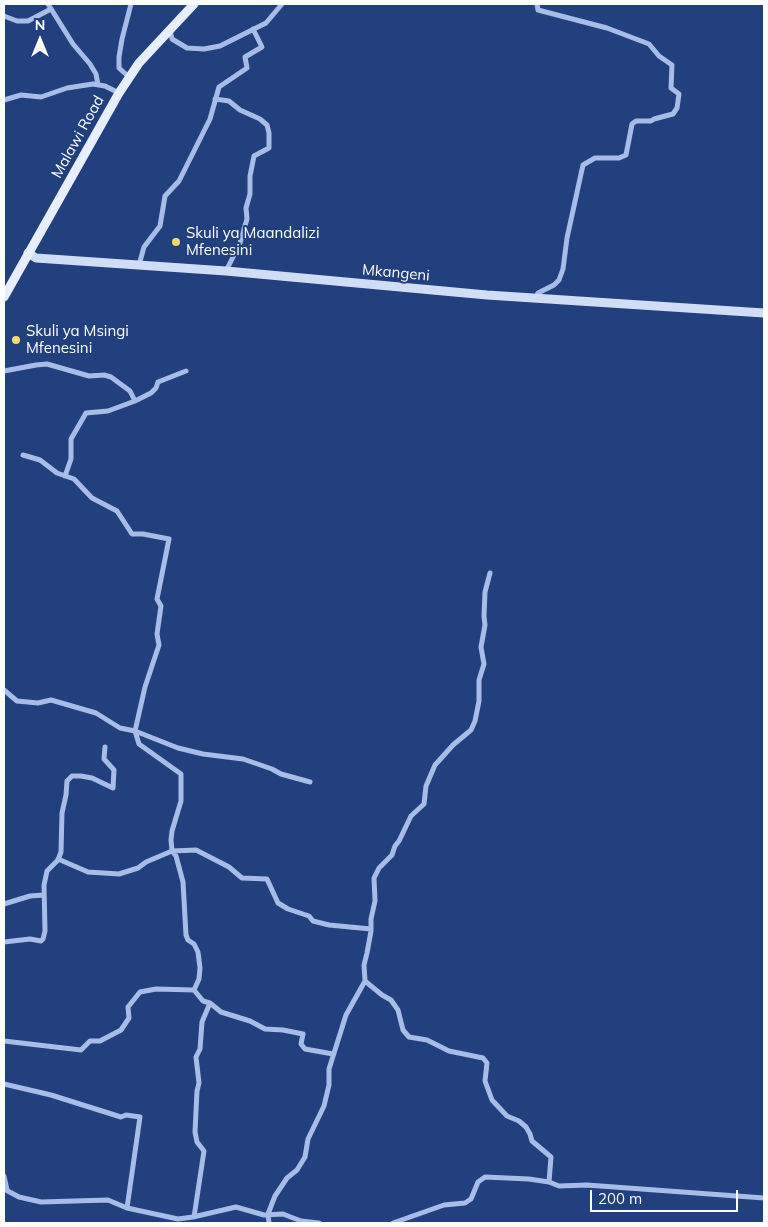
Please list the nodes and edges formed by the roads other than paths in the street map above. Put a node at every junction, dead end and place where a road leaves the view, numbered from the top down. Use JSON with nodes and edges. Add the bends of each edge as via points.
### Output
{"nodes":[{"id":1,"x":48,"y":4,"type":"edge"},
{"id":2,"x":131,"y":4,"type":"edge"},
{"id":3,"x":194,"y":4,"type":"edge"},
{"id":4,"x":282,"y":4,"type":"edge"},
{"id":5,"x":537,"y":4,"type":"edge"},
{"id":6,"x":51,"y":9,"type":"junction"},
{"id":7,"x":4,"y":16,"type":"edge"},
{"id":8,"x":253,"y":29,"type":"junction"},
{"id":9,"x":170,"y":30,"type":"junction"},
{"id":10,"x":129,"y":77,"type":"junction"},
{"id":11,"x":98,"y":85,"type":"junction"},
{"id":12,"x":119,"y":93,"type":"junction"},
{"id":13,"x":215,"y":99,"type":"junction"},
{"id":14,"x":4,"y":100,"type":"edge"},
{"id":15,"x":28,"y":253,"type":"junction"},
{"id":16,"x":139,"y":265,"type":"junction"},
{"id":17,"x":226,"y":270,"type":"junction"},
{"id":18,"x":4,"y":297,"type":"edge"},
{"id":19,"x":536,"y":298,"type":"junction"},
{"id":20,"x":764,"y":313,"type":"edge"},
{"id":21,"x":4,"y":371,"type":"edge"},
{"id":22,"x":186,"y":371,"type":"dead end"},
{"id":23,"x":135,"y":401,"type":"junction"},
{"id":24,"x":23,"y":455,"type":"dead end"},
{"id":25,"x":65,"y":476,"type":"junction"},
{"id":26,"x":490,"y":573,"type":"dead end"},
{"id":27,"x":4,"y":690,"type":"edge"},
{"id":28,"x":135,"y":731,"type":"junction"},
{"id":29,"x":105,"y":747,"type":"dead end"},
{"id":30,"x":310,"y":782,"type":"dead end"},
{"id":31,"x":172,"y":851,"type":"junction"},
{"id":32,"x":58,"y":858,"type":"junction"},
{"id":33,"x":44,"y":895,"type":"junction"},
{"id":34,"x":4,"y":904,"type":"edge"},
{"id":35,"x":371,"y":929,"type":"junction"},
{"id":36,"x":4,"y":942,"type":"edge"},
{"id":37,"x":365,"y":981,"type":"junction"},
{"id":38,"x":194,"y":990,"type":"junction"},
{"id":39,"x":210,"y":1004,"type":"junction"},
{"id":40,"x":4,"y":1041,"type":"edge"},
{"id":41,"x":333,"y":1054,"type":"junction"},
{"id":42,"x":4,"y":1084,"type":"edge"},
{"id":43,"x":4,"y":1176,"type":"edge"},
{"id":44,"x":549,"y":1182,"type":"junction"},
{"id":45,"x":5,"y":1190,"type":"edge"},
{"id":46,"x":764,"y":1198,"type":"edge"},
{"id":47,"x":127,"y":1208,"type":"junction"},
{"id":48,"x":268,"y":1214,"type":"junction"},
{"id":49,"x":194,"y":1217,"type":"junction"},
{"id":50,"x":269,"y":1223,"type":"edge"},
{"id":51,"x":319,"y":1223,"type":"edge"},
{"id":52,"x":393,"y":1223,"type":"edge"}],
"edges":[{"from":1,"to":6,"type":"street"},
{"from":2,"to":10,"type":"street","via":[[119,57],[119,68]]},
{"from":3,"to":9,"type":"main road","name":"Malawi Road"},
{"from":4,"to":8,"type":"street","via":[[266,23]]},
{"from":5,"to":19,"type":"street","via":[[538,10],[607,28],[649,44],[672,65],[671,88],[679,94],[673,114],[632,124],[626,155],[595,158],[583,165],[563,269],[559,280]]},
{"from":6,"to":7,"type":"street","via":[[28,20]]},
{"from":6,"to":11,"type":"street","via":[[90,64]]},
{"from":8,"to":9,"type":"street","via":[[220,46],[204,49],[187,48],[172,39]]},
{"from":8,"to":13,"type":"street","via":[[262,47],[245,57],[247,68],[219,87]]},
{"from":9,"to":10,"type":"main road","name":"Malawi Road"},
{"from":10,"to":12,"type":"main road","name":"Malawi Road"},
{"from":11,"to":12,"type":"street"},
{"from":11,"to":14,"type":"street","via":[[67,88],[41,97],[21,95]]},
{"from":12,"to":15,"type":"main road","name":"Malawi Road"},
{"from":13,"to":16,"type":"street","via":[[210,118],[179,181],[165,196],[160,226],[144,247]]},
{"from":13,"to":17,"type":"street","via":[[228,101],[260,120],[267,125],[269,133],[269,148],[254,156],[247,218],[240,243]]},
{"from":15,"to":16,"type":"street","name":"Mkangeni","via":[[36,258]]},
{"from":15,"to":18,"type":"main road","name":"Malawi Road"},
{"from":16,"to":17,"type":"street","name":"Mkangeni"},
{"from":17,"to":19,"type":"street","name":"Mkangeni"},
{"from":19,"to":20,"type":"street","name":"Mkangeni"},
{"from":21,"to":23,"type":"street","via":[[47,364],[89,376],[104,374],[130,391]]},
{"from":22,"to":23,"type":"street","via":[[158,382],[151,393]]},
{"from":23,"to":25,"type":"street","via":[[108,411],[86,413],[71,439],[71,460]]},
{"from":24,"to":25,"type":"street","via":[[40,460]]},
{"from":25,"to":28,"type":"street","via":[[74,479],[92,498],[117,511],[132,534],[169,539],[157,599],[161,606],[157,634],[159,645]]},
{"from":26,"to":35,"type":"street","via":[[485,592],[481,647],[484,664],[475,721],[471,730],[435,765],[426,786],[424,804],[411,816],[392,855],[374,878]]},
{"from":27,"to":28,"type":"street","via":[[17,701],[38,703],[51,700],[96,713],[120,728]]},
{"from":28,"to":30,"type":"street","via":[[178,748],[243,759]]},
{"from":28,"to":31,"type":"street","via":[[139,744],[181,774]]},
{"from":29,"to":32,"type":"street","via":[[104,759],[114,770],[113,788],[92,778],[72,776],[68,779]]},
{"from":31,"to":32,"type":"street","via":[[119,874],[88,872]]},
{"from":31,"to":35,"type":"street","via":[[196,850],[229,866],[242,878],[267,879],[278,903],[309,916],[313,921]]},
{"from":31,"to":38,"type":"street","via":[[183,882],[186,935],[198,952],[199,979]]},
{"from":32,"to":33,"type":"street","via":[[47,871]]},
{"from":33,"to":34,"type":"street"},
{"from":33,"to":36,"type":"street","via":[[43,940]]},
{"from":35,"to":37,"type":"street","via":[[364,965]]},
{"from":37,"to":41,"type":"street","via":[[346,1015]]},
{"from":37,"to":44,"type":"street","via":[[391,1000],[408,1037],[483,1058],[487,1063],[485,1081],[492,1100],[507,1116],[526,1127],[532,1141],[551,1157]]},
{"from":38,"to":39,"type":"street"},
{"from":38,"to":40,"type":"street","via":[[140,992],[128,1007],[129,1018],[121,1030],[90,1041],[81,1050]]},
{"from":39,"to":41,"type":"street","via":[[221,1012],[250,1021],[265,1030],[303,1034],[301,1044],[305,1049]]},
{"from":39,"to":49,"type":"street","via":[[201,1028],[200,1049],[196,1057],[199,1083],[195,1132],[204,1151]]},
{"from":41,"to":48,"type":"street","via":[[324,1106],[308,1139],[305,1157],[279,1189]]},
{"from":42,"to":47,"type":"street","via":[[121,1117],[140,1117]]},
{"from":43,"to":45,"type":"street"},
{"from":44,"to":46,"type":"street","via":[[559,1186],[587,1185]]},
{"from":44,"to":52,"type":"street","via":[[485,1177],[478,1182],[472,1200],[428,1210]]},
{"from":45,"to":47,"type":"street","via":[[36,1201],[108,1200]]},
{"from":47,"to":49,"type":"street","via":[[178,1219]]},
{"from":48,"to":49,"type":"street","via":[[236,1207]]},
{"from":48,"to":50,"type":"street"},
{"from":48,"to":51,"type":"street","via":[[283,1214]]}]}
